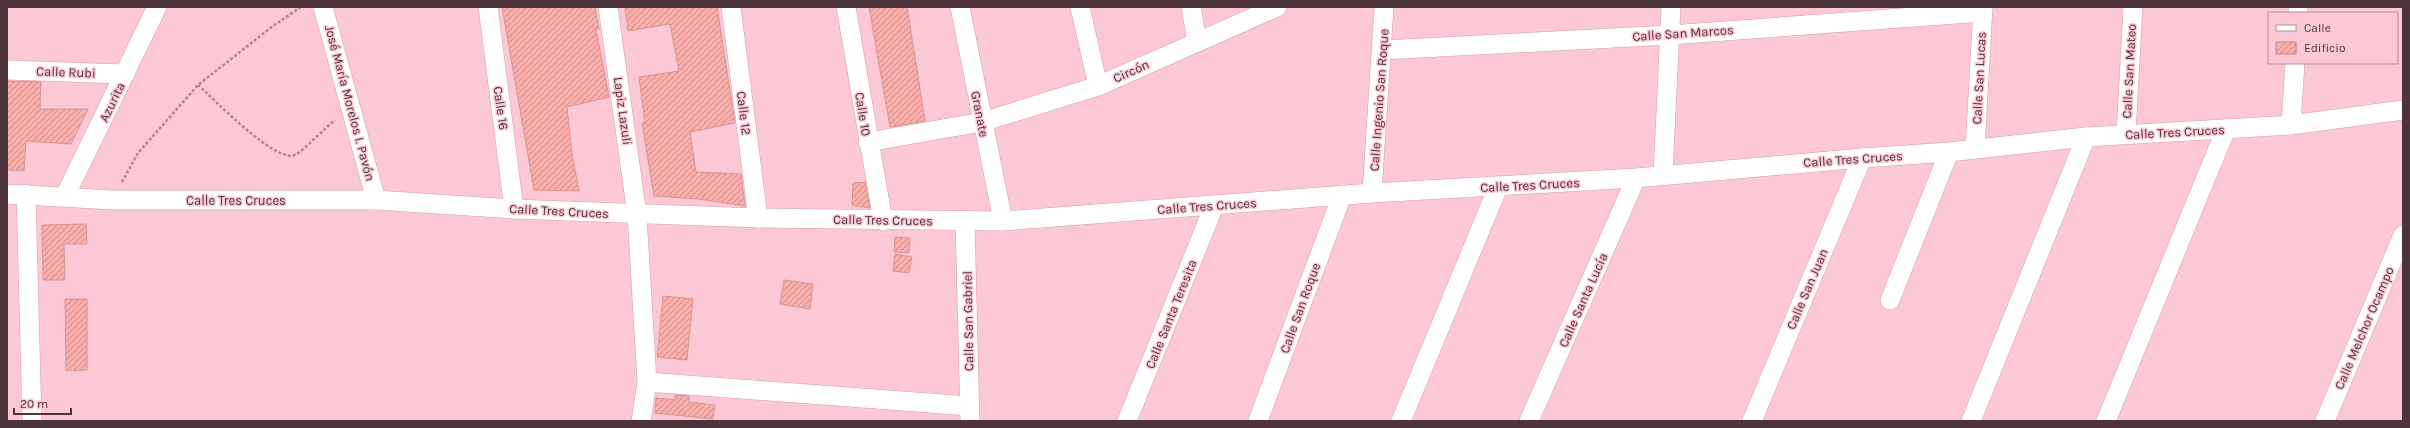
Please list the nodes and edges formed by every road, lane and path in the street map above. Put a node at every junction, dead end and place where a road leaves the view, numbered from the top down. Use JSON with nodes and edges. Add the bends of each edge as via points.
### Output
{"nodes":[{"id":1,"x":157,"y":7,"type":"edge"},
{"id":2,"x":301,"y":7,"type":"edge"},
{"id":3,"x":323,"y":7,"type":"edge"},
{"id":4,"x":488,"y":7,"type":"edge"},
{"id":5,"x":608,"y":7,"type":"edge"},
{"id":6,"x":731,"y":7,"type":"edge"},
{"id":7,"x":846,"y":7,"type":"edge"},
{"id":8,"x":960,"y":7,"type":"edge"},
{"id":9,"x":1080,"y":7,"type":"edge"},
{"id":10,"x":1191,"y":7,"type":"edge"},
{"id":11,"x":1277,"y":7,"type":"edge"},
{"id":12,"x":1384,"y":7,"type":"edge"},
{"id":13,"x":1671,"y":7,"type":"edge"},
{"id":14,"x":2133,"y":7,"type":"edge"},
{"id":15,"x":1983,"y":9,"type":"edge"},
{"id":16,"x":1830,"y":15,"type":"edge"},
{"id":17,"x":1670,"y":35,"type":"junction"},
{"id":18,"x":1197,"y":41,"type":"junction"},
{"id":19,"x":1383,"y":50,"type":"junction"},
{"id":20,"x":2295,"y":64,"type":"edge"},
{"id":21,"x":7,"y":70,"type":"edge"},
{"id":22,"x":125,"y":74,"type":"junction"},
{"id":23,"x":198,"y":85,"type":"junction"},
{"id":24,"x":1098,"y":86,"type":"junction"},
{"id":25,"x":351,"y":107,"type":"junction"},
{"id":26,"x":2403,"y":110,"type":"edge"},
{"id":27,"x":982,"y":122,"type":"junction"},
{"id":28,"x":2291,"y":125,"type":"junction"},
{"id":29,"x":2226,"y":129,"type":"junction"},
{"id":30,"x":2126,"y":134,"type":"junction"},
{"id":31,"x":2086,"y":137,"type":"junction"},
{"id":32,"x":868,"y":142,"type":"junction"},
{"id":33,"x":1975,"y":149,"type":"junction"},
{"id":34,"x":1949,"y":152,"type":"junction"},
{"id":35,"x":1862,"y":158,"type":"junction"},
{"id":36,"x":1663,"y":175,"type":"junction"},
{"id":37,"x":1636,"y":178,"type":"junction"},
{"id":38,"x":1498,"y":187,"type":"junction"},
{"id":39,"x":1372,"y":193,"type":"junction"},
{"id":40,"x":7,"y":194,"type":"edge"},
{"id":41,"x":26,"y":194,"type":"junction"},
{"id":42,"x":1342,"y":195,"type":"junction"},
{"id":43,"x":65,"y":196,"type":"junction"},
{"id":44,"x":112,"y":200,"type":"junction"},
{"id":45,"x":376,"y":200,"type":"junction"},
{"id":46,"x":1214,"y":206,"type":"junction"},
{"id":47,"x":514,"y":210,"type":"junction"},
{"id":48,"x":637,"y":215,"type":"junction"},
{"id":49,"x":758,"y":218,"type":"junction"},
{"id":50,"x":883,"y":221,"type":"junction"},
{"id":51,"x":965,"y":221,"type":"junction"},
{"id":52,"x":1003,"y":221,"type":"junction"},
{"id":53,"x":2403,"y":235,"type":"edge"},
{"id":54,"x":1890,"y":300,"type":"dead end"},
{"id":55,"x":647,"y":382,"type":"junction"},
{"id":56,"x":970,"y":414,"type":"edge"},
{"id":57,"x":32,"y":421,"type":"edge"},
{"id":58,"x":642,"y":421,"type":"edge"},
{"id":59,"x":1127,"y":421,"type":"edge"},
{"id":60,"x":1258,"y":421,"type":"edge"},
{"id":61,"x":1401,"y":421,"type":"edge"},
{"id":62,"x":1529,"y":421,"type":"edge"},
{"id":63,"x":1752,"y":421,"type":"edge"},
{"id":64,"x":1971,"y":421,"type":"edge"},
{"id":65,"x":2106,"y":421,"type":"edge"},
{"id":66,"x":2325,"y":421,"type":"edge"}],
"edges":[{"from":1,"to":22,"type":"street","name":"Azurita"},
{"from":2,"to":23,"type":"path"},
{"from":3,"to":25,"type":"street","name":"José María Morelos I. Pavón"},
{"from":4,"to":47,"type":"street","name":"Calle 16"},
{"from":5,"to":48,"type":"street","name":"Lapiz Lazuli"},
{"from":6,"to":49,"type":"street","name":"Calle 12"},
{"from":7,"to":32,"type":"street","name":"Calle 10"},
{"from":8,"to":27,"type":"street","name":"Granate"},
{"from":9,"to":24,"type":"street"},
{"from":10,"to":18,"type":"street"},
{"from":11,"to":18,"type":"street","name":"Circón"},
{"from":12,"to":19,"type":"street","name":"Calle Ingenio San Roque"},
{"from":13,"to":17,"type":"street"},
{"from":14,"to":30,"type":"street","name":"Calle San Mateo"},
{"from":15,"to":16,"type":"street","name":"Calle San Marcos"},
{"from":15,"to":33,"type":"street","name":"Calle San Lucas"},
{"from":16,"to":17,"type":"street","name":"Calle San Marcos"},
{"from":17,"to":19,"type":"street","name":"Calle San Marcos"},
{"from":17,"to":36,"type":"street"},
{"from":18,"to":24,"type":"street","name":"Circón"},
{"from":19,"to":39,"type":"street","name":"Calle Ingenio San Roque"},
{"from":20,"to":28,"type":"street"},
{"from":21,"to":22,"type":"street","name":"Calle Rubi"},
{"from":22,"to":43,"type":"street","name":"Azurita"},
{"from":23,"to":25,"type":"path","via":[[282,156],[295,155]]},
{"from":23,"to":44,"type":"path","via":[[138,153]]},
{"from":24,"to":27,"type":"street","name":"Circón"},
{"from":25,"to":45,"type":"street","name":"José María Morelos I. Pavón"},
{"from":26,"to":28,"type":"street","name":"Calle Tres Cruces"},
{"from":27,"to":32,"type":"street","name":"Circón"},
{"from":27,"to":52,"type":"street","name":"Granate"},
{"from":28,"to":29,"type":"street","name":"Calle Tres Cruces"},
{"from":29,"to":30,"type":"street","name":"Calle Tres Cruces"},
{"from":29,"to":65,"type":"street"},
{"from":30,"to":31,"type":"street","name":"Calle Tres Cruces"},
{"from":31,"to":33,"type":"street","name":"Calle Tres Cruces"},
{"from":31,"to":64,"type":"street"},
{"from":32,"to":50,"type":"street","name":"Calle 10"},
{"from":33,"to":34,"type":"street","name":"Calle Tres Cruces"},
{"from":34,"to":35,"type":"street","name":"Calle Tres Cruces"},
{"from":34,"to":54,"type":"street"},
{"from":35,"to":36,"type":"street","name":"Calle Tres Cruces"},
{"from":35,"to":63,"type":"street","name":"Calle San Juan"},
{"from":36,"to":37,"type":"street","name":"Calle Tres Cruces"},
{"from":37,"to":38,"type":"street","name":"Calle Tres Cruces"},
{"from":37,"to":62,"type":"street","name":"Calle Santa Lucía"},
{"from":38,"to":39,"type":"street","name":"Calle Tres Cruces"},
{"from":38,"to":61,"type":"street"},
{"from":39,"to":42,"type":"street","name":"Calle Tres Cruces"},
{"from":40,"to":41,"type":"street","name":"Calle Tres Cruces"},
{"from":41,"to":43,"type":"street","name":"Calle Tres Cruces"},
{"from":41,"to":57,"type":"street"},
{"from":42,"to":46,"type":"street","name":"Calle Tres Cruces"},
{"from":42,"to":60,"type":"street","name":"Calle San Roque"},
{"from":43,"to":44,"type":"street","name":"Calle Tres Cruces"},
{"from":44,"to":45,"type":"street","name":"Calle Tres Cruces"},
{"from":45,"to":47,"type":"street","name":"Calle Tres Cruces"},
{"from":46,"to":52,"type":"street","name":"Calle Tres Cruces"},
{"from":46,"to":59,"type":"street","name":"Calle Santa Teresita"},
{"from":47,"to":48,"type":"street","name":"Calle Tres Cruces"},
{"from":48,"to":49,"type":"street","name":"Calle Tres Cruces"},
{"from":48,"to":55,"type":"street","name":"Lapiz Lazuli"},
{"from":49,"to":50,"type":"street","name":"Calle Tres Cruces"},
{"from":50,"to":51,"type":"street","name":"Calle Tres Cruces"},
{"from":51,"to":52,"type":"street","name":"Calle Tres Cruces"},
{"from":51,"to":56,"type":"street","name":"Calle San Gabriel"},
{"from":53,"to":66,"type":"street","name":"Calle Melchor Ocampo"},
{"from":55,"to":56,"type":"street"},
{"from":55,"to":58,"type":"street","name":"Lapiz Lazuli"}]}
